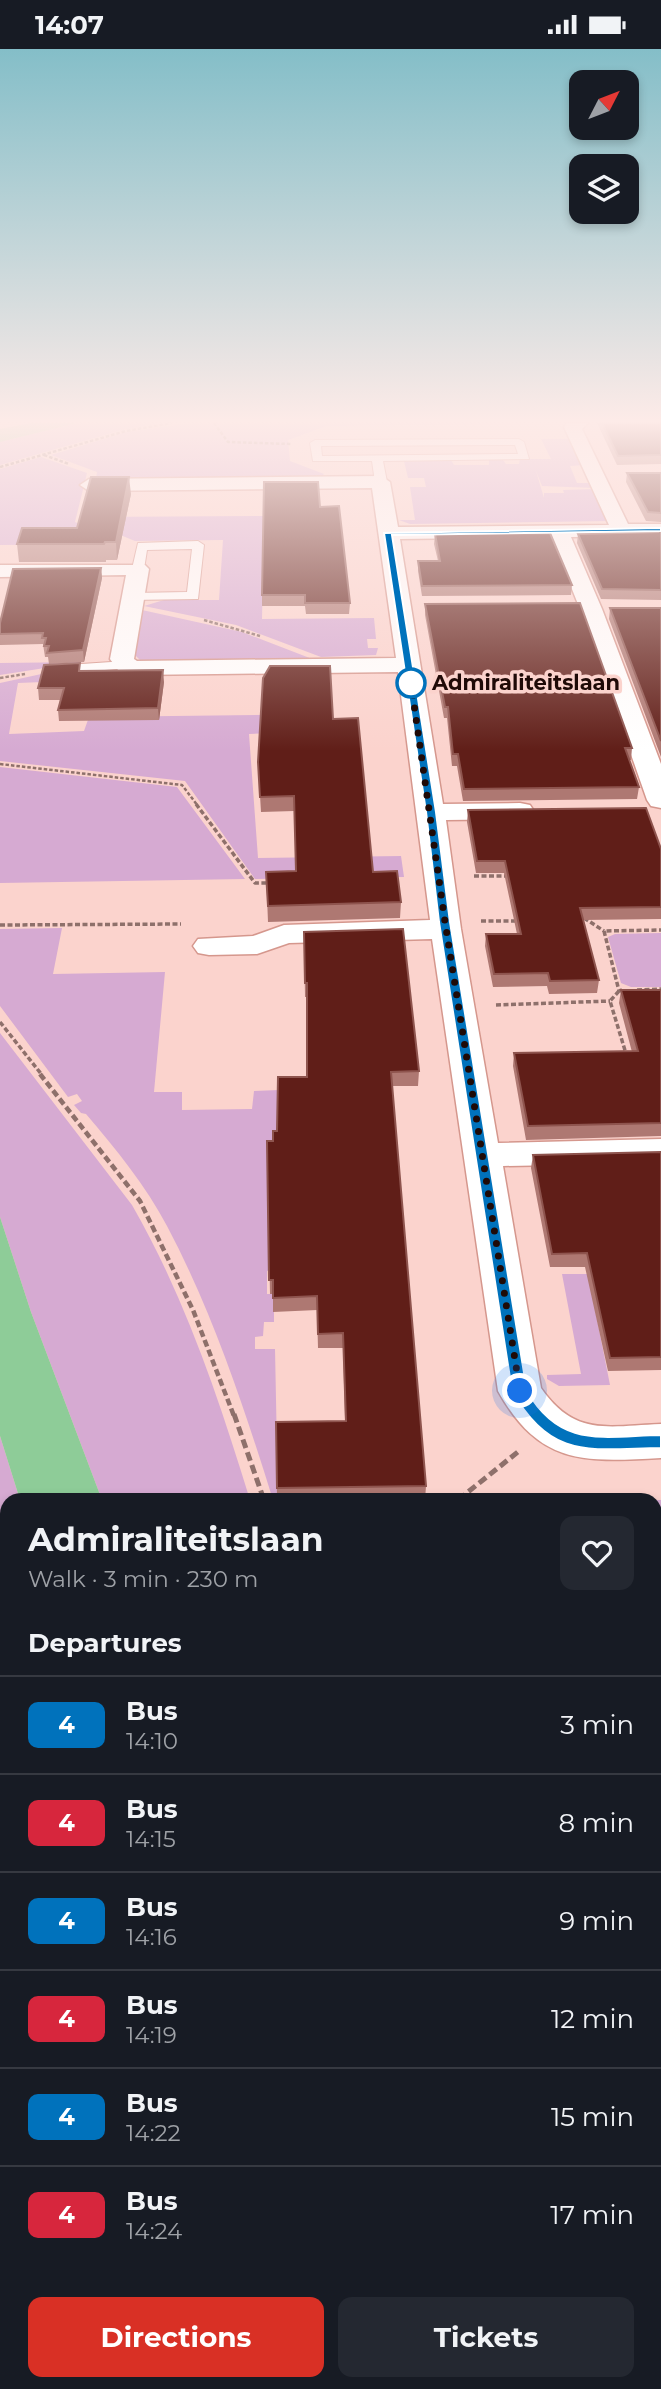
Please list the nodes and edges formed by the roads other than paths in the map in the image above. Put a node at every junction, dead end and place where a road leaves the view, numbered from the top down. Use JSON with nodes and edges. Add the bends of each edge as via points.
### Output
{"nodes":[{"id":1,"x":456,"y":532,"type":"edge"},
{"id":2,"x":559,"y":532,"type":"edge"},
{"id":3,"x":388,"y":533,"type":"joint"},
{"id":4,"x":138,"y":569,"type":"junction"},
{"id":5,"x":0,"y":571,"type":"edge"},
{"id":6,"x":133,"y":597,"type":"junction"},
{"id":7,"x":562,"y":604,"type":"edge"},
{"id":8,"x":400,"y":606,"type":"junction"},
{"id":9,"x":427,"y":606,"type":"edge"},
{"id":10,"x":590,"y":607,"type":"junction"},
{"id":11,"x":619,"y":609,"type":"edge"},
{"id":12,"x":125,"y":665,"type":"junction"},
{"id":13,"x":408,"y":666,"type":"junction"},
{"id":14,"x":47,"y":671,"type":"edge"},
{"id":15,"x":659,"y":787,"type":"edge"},
{"id":16,"x":539,"y":811,"type":"edge"},
{"id":17,"x":431,"y":812,"type":"junction"},
{"id":18,"x":445,"y":925,"type":"junction"},
{"id":19,"x":199,"y":935,"type":"road end"},
{"id":20,"x":661,"y":1151,"type":"edge"},
{"id":21,"x":484,"y":1155,"type":"junction"},
{"id":22,"x":661,"y":1441,"type":"edge"}],
"edges":[{"from":1,"to":3,"type":"street"},
{"from":2,"to":10,"type":"street"},
{"from":3,"to":8,"type":"street"},
{"from":4,"to":5,"type":"street"},
{"from":4,"to":6,"type":"street"},
{"from":4,"to":6,"type":"lane","via":[[142,546],[198,545],[192,596]]},
{"from":6,"to":12,"type":"street","via":[[122,659]]},
{"from":7,"to":10,"type":"street"},
{"from":8,"to":9,"type":"street"},
{"from":8,"to":13,"type":"street"},
{"from":10,"to":11,"type":"street"},
{"from":10,"to":15,"type":"street"},
{"from":12,"to":13,"type":"street"},
{"from":12,"to":14,"type":"lane"},
{"from":13,"to":17,"type":"street"},
{"from":16,"to":17,"type":"street"},
{"from":17,"to":18,"type":"street"},
{"from":18,"to":19,"type":"street","via":[[284,934],[257,945]]},
{"from":18,"to":21,"type":"street"},
{"from":20,"to":21,"type":"street"},
{"from":21,"to":22,"type":"street","via":[[520,1391],[531,1411],[547,1428],[571,1440]]}]}
